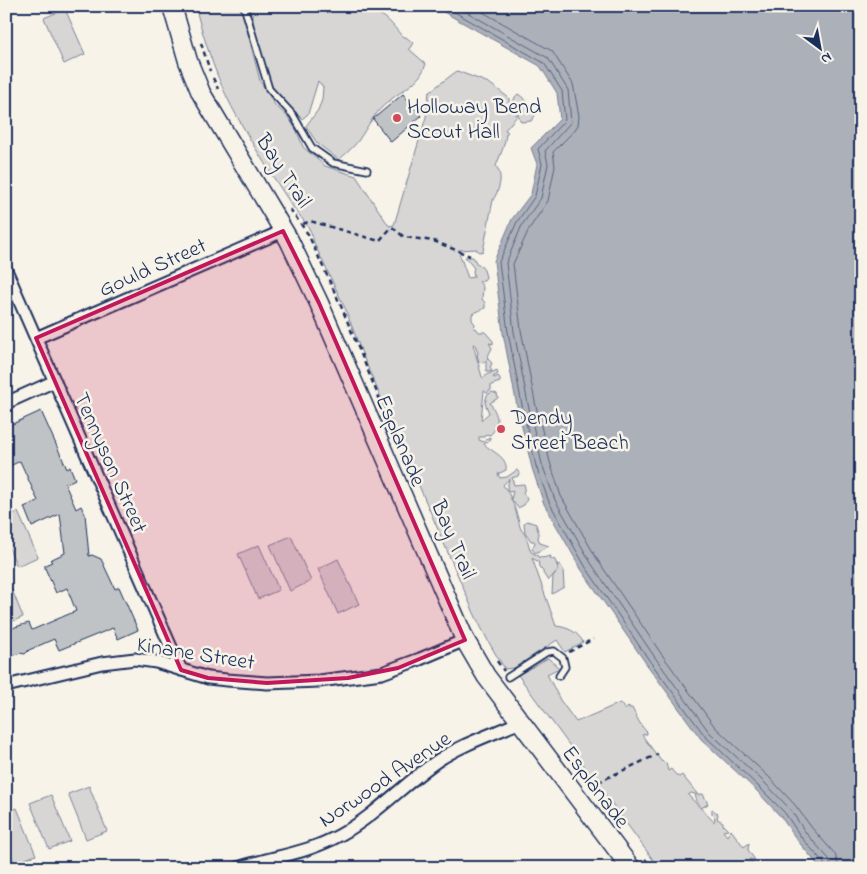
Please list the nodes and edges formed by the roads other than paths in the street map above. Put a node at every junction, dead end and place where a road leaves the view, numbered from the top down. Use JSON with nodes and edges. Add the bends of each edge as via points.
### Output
{"nodes":[{"id":1,"x":172,"y":6,"type":"edge"},
{"id":2,"x":244,"y":6,"type":"edge"},
{"id":3,"x":368,"y":170,"type":"dead end"},
{"id":4,"x":283,"y":231,"type":"junction"},
{"id":5,"x":6,"y":270,"type":"edge"},
{"id":6,"x":36,"y":338,"type":"junction"},
{"id":7,"x":55,"y":381,"type":"junction"},
{"id":8,"x":6,"y":403,"type":"edge"},
{"id":9,"x":465,"y":640,"type":"junction"},
{"id":10,"x":181,"y":670,"type":"junction"},
{"id":11,"x":559,"y":676,"type":"dead end"},
{"id":12,"x":508,"y":677,"type":"road end"},
{"id":13,"x":6,"y":686,"type":"edge"},
{"id":14,"x":520,"y":722,"type":"junction"},
{"id":15,"x":238,"y":868,"type":"edge"},
{"id":16,"x":631,"y":868,"type":"edge"}],
"edges":[{"from":1,"to":4,"type":"main road","name":"Esplanade","via":[[200,94]]},
{"from":2,"to":3,"type":"lane","via":[[269,89],[293,115],[312,148],[333,163]]},
{"from":4,"to":6,"type":"street","name":"Gould Street"},
{"from":4,"to":9,"type":"main road","name":"Esplanade","via":[[323,311]]},
{"from":5,"to":6,"type":"street","name":"Tennyson Street"},
{"from":6,"to":7,"type":"street","name":"Tennyson Street"},
{"from":7,"to":8,"type":"street"},
{"from":7,"to":10,"type":"street","name":"Tennyson Street"},
{"from":9,"to":10,"type":"street","name":"Kinane Street","via":[[398,668],[329,680],[248,682],[208,678]]},
{"from":9,"to":14,"type":"main road","name":"Esplanade","via":[[486,676]]},
{"from":10,"to":13,"type":"street","name":"Kinane Street","via":[[135,659],[102,663]]},
{"from":11,"to":12,"type":"lane","via":[[565,667],[561,656],[554,651],[547,652]]},
{"from":14,"to":15,"type":"street","name":"Norwood Avenue","via":[[453,751],[367,817],[333,838],[298,853]]},
{"from":14,"to":16,"type":"main road","name":"Esplanade"}]}
